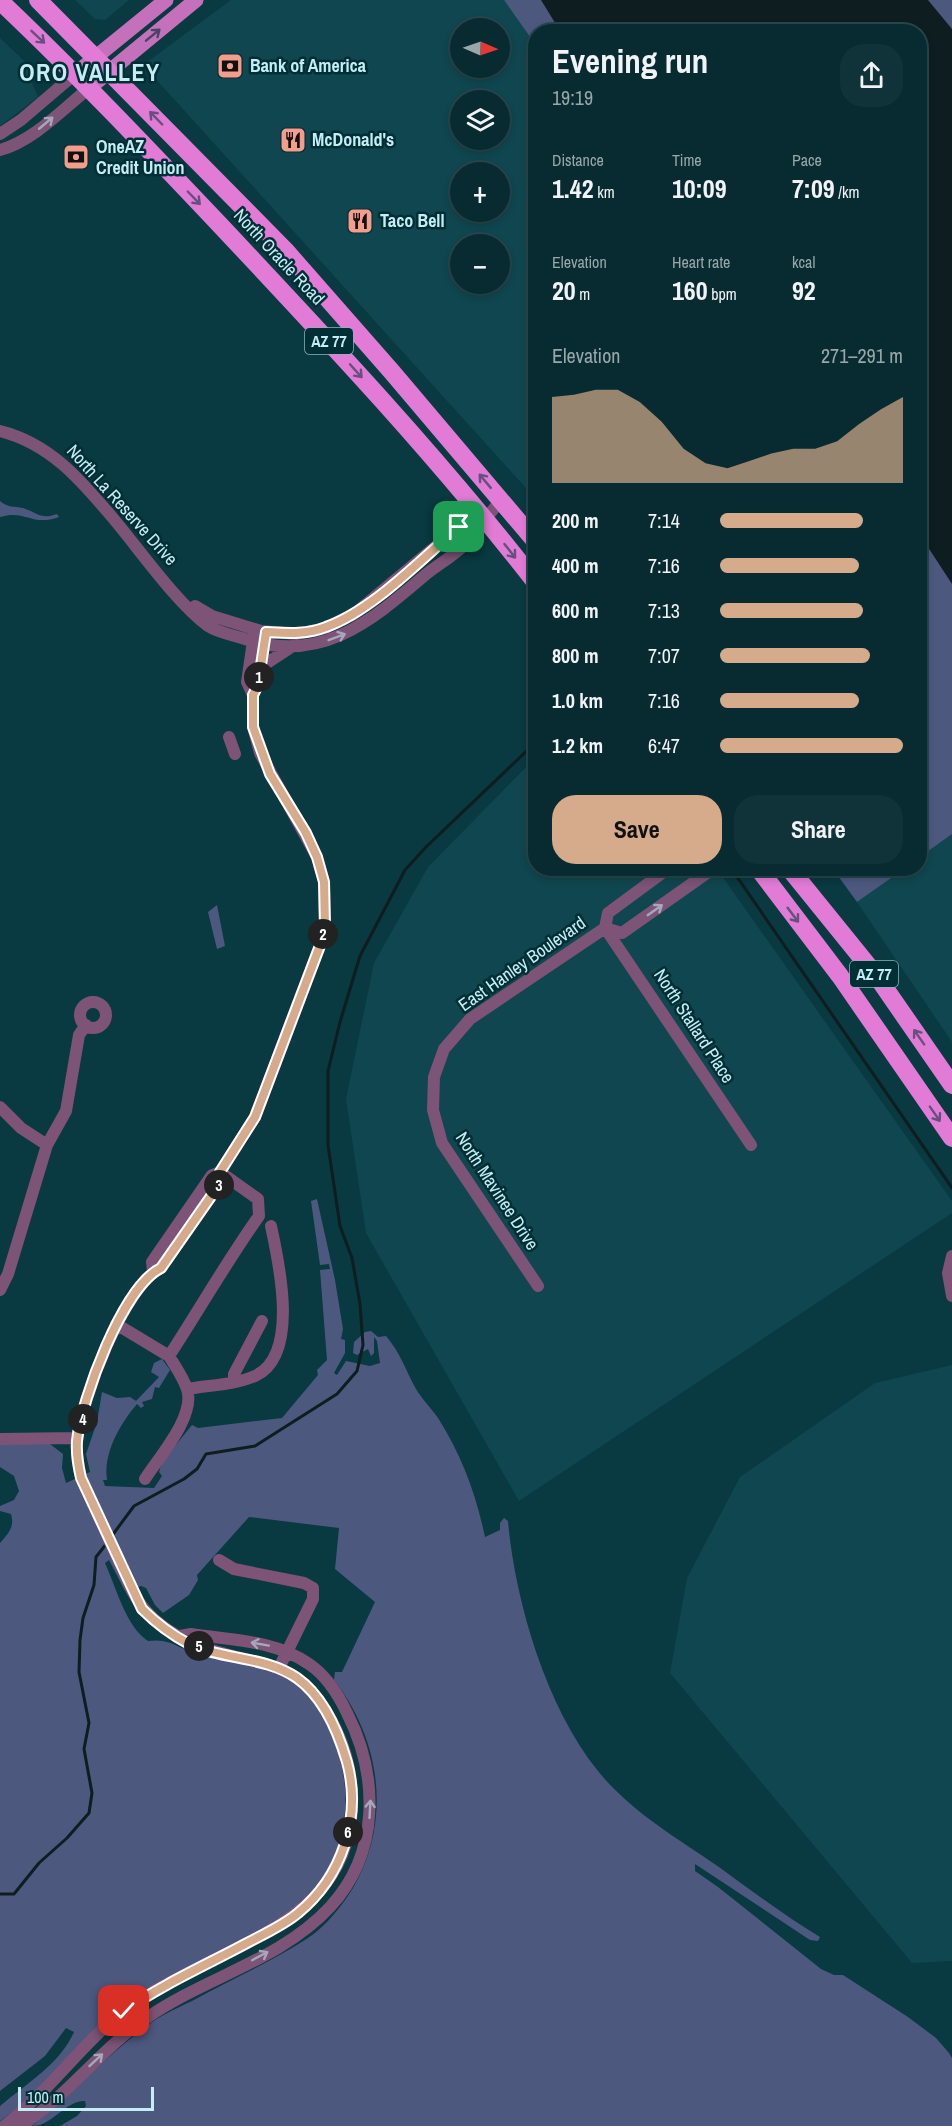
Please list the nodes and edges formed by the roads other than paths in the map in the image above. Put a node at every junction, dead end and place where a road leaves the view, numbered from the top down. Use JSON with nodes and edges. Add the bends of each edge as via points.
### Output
{"nodes":[{"id":1,"x":38,"y":0,"type":"edge"},
{"id":2,"x":166,"y":0,"type":"edge"},
{"id":3,"x":196,"y":0,"type":"edge"},
{"id":4,"x":0,"y":1,"type":"edge"},
{"id":5,"x":96,"y":57,"type":"junction"},
{"id":6,"x":111,"y":71,"type":"junction"},
{"id":7,"x":75,"y":74,"type":"junction"},
{"id":8,"x":88,"y":89,"type":"junction"},
{"id":9,"x":1,"y":134,"type":"edge"},
{"id":10,"x":4,"y":148,"type":"edge"},
{"id":11,"x":0,"y":431,"type":"edge"},
{"id":12,"x":501,"y":501,"type":"junction"},
{"id":13,"x":484,"y":517,"type":"junction"},
{"id":14,"x":528,"y":533,"type":"edge"},
{"id":15,"x":528,"y":573,"type":"edge"},
{"id":16,"x":259,"y":637,"type":"junction"},
{"id":17,"x":293,"y":646,"type":"junction"},
{"id":18,"x":259,"y":675,"type":"junction"},
{"id":19,"x":253,"y":695,"type":"junction"},
{"id":20,"x":229,"y":737,"type":"dead end"},
{"id":21,"x":235,"y":754,"type":"dead end"},
{"id":22,"x":658,"y":876,"type":"edge"},
{"id":23,"x":703,"y":876,"type":"edge"},
{"id":24,"x":764,"y":876,"type":"edge"},
{"id":25,"x":795,"y":876,"type":"edge"},
{"id":26,"x":605,"y":928,"type":"junction"},
{"id":27,"x":86,"y":1025,"type":"dead end"},
{"id":28,"x":435,"y":1077,"type":"joint"},
{"id":29,"x":952,"y":1085,"type":"edge"},
{"id":30,"x":0,"y":1107,"type":"edge"},
{"id":31,"x":952,"y":1138,"type":"edge"},
{"id":32,"x":47,"y":1145,"type":"junction"},
{"id":33,"x":751,"y":1145,"type":"dead end"},
{"id":34,"x":220,"y":1172,"type":"junction"},
{"id":35,"x":271,"y":1226,"type":"dead end"},
{"id":36,"x":952,"y":1256,"type":"edge"},
{"id":37,"x":153,"y":1271,"type":"junction"},
{"id":38,"x":538,"y":1286,"type":"dead end"},
{"id":39,"x":0,"y":1290,"type":"edge"},
{"id":40,"x":952,"y":1296,"type":"edge"},
{"id":41,"x":262,"y":1321,"type":"dead end"},
{"id":42,"x":116,"y":1324,"type":"junction"},
{"id":43,"x":169,"y":1356,"type":"junction"},
{"id":44,"x":234,"y":1380,"type":"junction"},
{"id":45,"x":187,"y":1389,"type":"junction"},
{"id":46,"x":77,"y":1438,"type":"junction"},
{"id":47,"x":0,"y":1439,"type":"edge"},
{"id":48,"x":145,"y":1479,"type":"dead end"},
{"id":49,"x":219,"y":1560,"type":"dead end"},
{"id":50,"x":180,"y":1636,"type":"junction"},
{"id":51,"x":287,"y":1652,"type":"junction"},
{"id":52,"x":279,"y":1668,"type":"junction"},
{"id":53,"x":4,"y":2126,"type":"edge"},
{"id":54,"x":20,"y":2126,"type":"edge"}],
"edges":[{"from":1,"to":5,"type":"highway","name":"North Oracle Road","number":"AZ 77"},
{"from":2,"to":5,"type":"main road"},
{"from":6,"to":3,"type":"main road","one_way":true},
{"from":4,"to":7,"type":"highway","name":"North Oracle Road","number":"AZ 77","one_way":true},
{"from":5,"to":6,"type":"highway","name":"North Oracle Road","number":"AZ 77"},
{"from":5,"to":7,"type":"main road"},
{"from":6,"to":8,"type":"main road"},
{"from":12,"to":6,"type":"highway","name":"North Oracle Road","number":"AZ 77","one_way":true,"via":[[285,250]]},
{"from":7,"to":8,"type":"highway","name":"North Oracle Road","number":"AZ 77"},
{"from":7,"to":9,"type":"street"},
{"from":10,"to":8,"type":"street","one_way":true,"via":[[37,130]]},
{"from":8,"to":13,"type":"highway","name":"North Oracle Road","number":"AZ 77","one_way":true,"via":[[276,282]]},
{"from":9,"to":10,"type":"street"},
{"from":11,"to":16,"type":"street","name":"North La Reserve Drive","via":[[24,437],[51,452],[93,494],[179,596]]},
{"from":12,"to":13,"type":"street","name":"North La Reserve Drive"},
{"from":12,"to":14,"type":"highway","name":"North Oracle Road","number":"AZ 77"},
{"from":13,"to":15,"type":"highway","name":"North Oracle Road","number":"AZ 77","one_way":true},
{"from":13,"to":16,"type":"street","name":"North La Reserve Drive","via":[[459,527],[354,614],[325,628]]},
{"from":17,"to":13,"type":"street","name":"North La Reserve Drive","one_way":true,"via":[[331,640],[362,626],[470,539]]},
{"from":16,"to":17,"type":"street","name":"North La Reserve Drive"},
{"from":16,"to":18,"type":"street"},
{"from":16,"to":19,"type":"street","via":[[248,682]]},
{"from":17,"to":18,"type":"street","via":[[267,663]]},
{"from":18,"to":19,"type":"street"},
{"from":19,"to":34,"type":"street","via":[[253,727],[260,753],[317,857],[324,882],[325,926],[255,1117]]},
{"from":20,"to":21,"type":"street"},
{"from":22,"to":26,"type":"street","name":"East Hanley Boulevard","via":[[608,913]]},
{"from":26,"to":23,"type":"street","one_way":true,"via":[[622,933]]},
{"from":24,"to":31,"type":"highway","number":"AZ 77","one_way":true,"via":[[840,976]]},
{"from":29,"to":25,"type":"highway","number":"AZ 77","one_way":true,"via":[[878,978]]},
{"from":26,"to":28,"type":"street","name":"East Hanley Boulevard","via":[[470,1019],[444,1049]]},
{"from":26,"to":33,"type":"street","name":"North Stallard Place"},
{"from":27,"to":32,"type":"street","via":[[79,1035],[66,1111]]},
{"from":28,"to":38,"type":"street","name":"North Mavinee Drive","via":[[433,1110],[442,1143]]},
{"from":30,"to":32,"type":"street","via":[[21,1128]]},
{"from":32,"to":39,"type":"street"},
{"from":34,"to":37,"type":"street","via":[[212,1175],[196,1198],[153,1262]]},
{"from":34,"to":37,"type":"street","via":[[221,1182],[161,1268]]},
{"from":34,"to":43,"type":"street","via":[[258,1199],[259,1216]]},
{"from":35,"to":44,"type":"street","via":[[280,1269],[283,1337],[271,1363],[255,1376]]},
{"from":36,"to":40,"type":"street","via":[[948,1273]]},
{"from":37,"to":42,"type":"street"},
{"from":41,"to":44,"type":"street"},
{"from":42,"to":43,"type":"street"},
{"from":42,"to":46,"type":"street","via":[[94,1377]]},
{"from":43,"to":45,"type":"street"},
{"from":44,"to":45,"type":"street"},
{"from":45,"to":48,"type":"street","via":[[189,1402],[182,1423]]},
{"from":46,"to":47,"type":"street"},
{"from":46,"to":50,"type":"street","via":[[81,1478],[132,1591],[156,1623]]},
{"from":49,"to":51,"type":"street","via":[[234,1569],[313,1588],[313,1599]]},
{"from":51,"to":50,"type":"street","one_way":true,"via":[[264,1644],[191,1634]]},
{"from":50,"to":52,"type":"street","via":[[189,1644]]},
{"from":51,"to":52,"type":"street"},
{"from":54,"to":51,"type":"street","one_way":true,"via":[[148,2017],[308,1929],[330,1907],[358,1867],[370,1810],[366,1762],[357,1732],[322,1674]]},
{"from":52,"to":53,"type":"street","via":[[301,1681],[318,1698],[337,1733],[348,1766],[352,1816],[345,1846],[331,1875],[290,1919],[124,2011],[26,2110]]}]}
